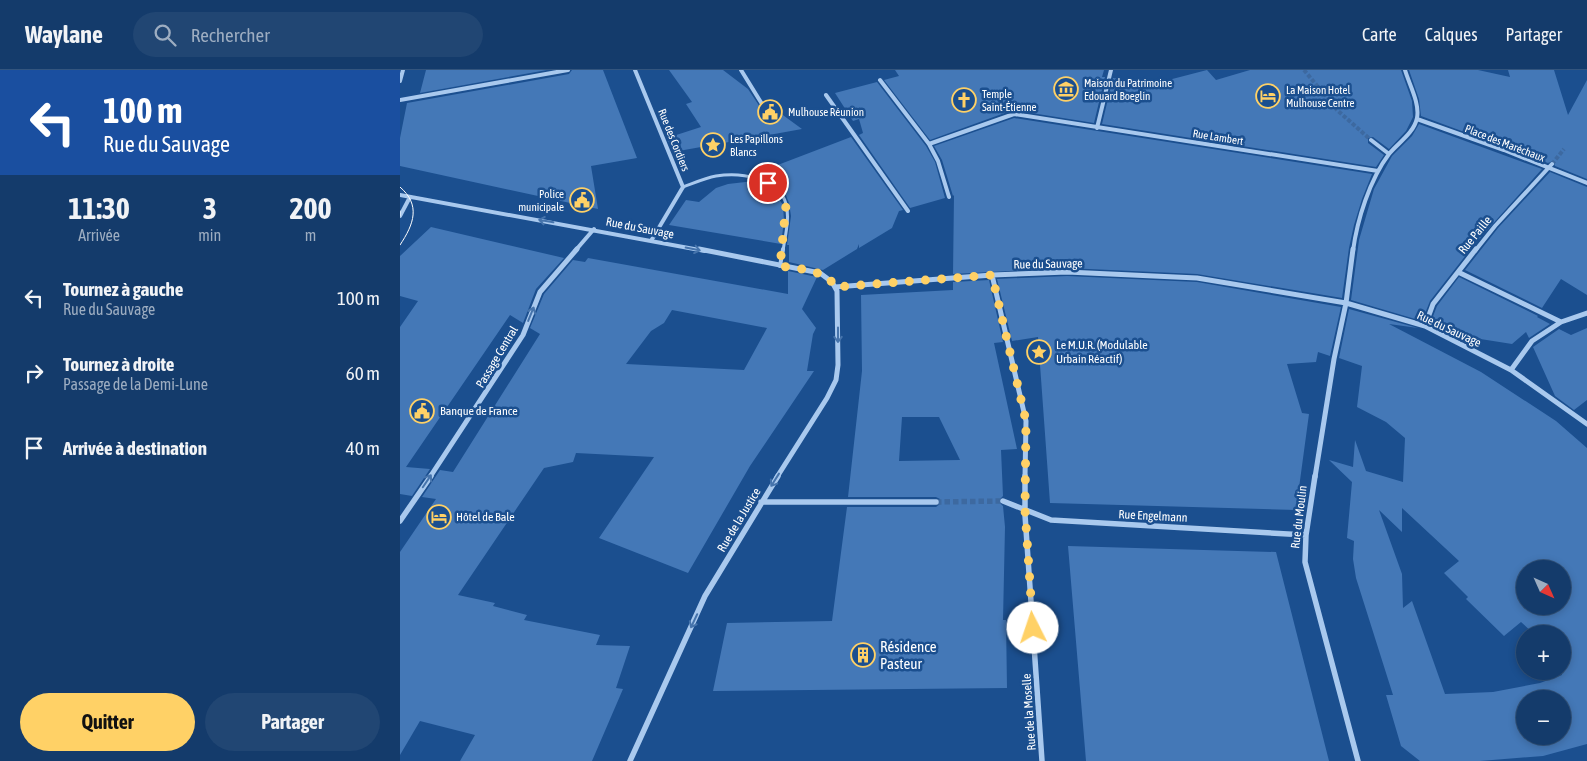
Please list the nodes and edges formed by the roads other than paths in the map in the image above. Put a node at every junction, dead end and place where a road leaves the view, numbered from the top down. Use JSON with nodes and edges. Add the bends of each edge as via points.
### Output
{"nodes":[{"id":1,"x":403,"y":70,"type":"edge"},
{"id":2,"x":568,"y":70,"type":"edge"},
{"id":3,"x":635,"y":70,"type":"edge"},
{"id":4,"x":741,"y":70,"type":"edge"},
{"id":5,"x":1111,"y":70,"type":"edge"},
{"id":6,"x":1405,"y":70,"type":"edge"},
{"id":7,"x":552,"y":72,"type":"edge"},
{"id":8,"x":880,"y":80,"type":"dead end"},
{"id":9,"x":400,"y":81,"type":"edge"},
{"id":10,"x":826,"y":95,"type":"dead end"},
{"id":11,"x":400,"y":100,"type":"edge"},
{"id":12,"x":762,"y":104,"type":"dead end"},
{"id":13,"x":1417,"y":119,"type":"junction"},
{"id":14,"x":1097,"y":128,"type":"junction"},
{"id":15,"x":1371,"y":140,"type":"tunnel mouth"},
{"id":16,"x":930,"y":144,"type":"junction"},
{"id":17,"x":1389,"y":154,"type":"junction"},
{"id":18,"x":1552,"y":164,"type":"tunnel mouth"},
{"id":19,"x":1548,"y":169,"type":"junction"},
{"id":20,"x":1378,"y":171,"type":"junction"},
{"id":21,"x":1587,"y":183,"type":"edge"},
{"id":22,"x":683,"y":187,"type":"junction"},
{"id":23,"x":400,"y":195,"type":"edge"},
{"id":24,"x":410,"y":197,"type":"junction"},
{"id":25,"x":949,"y":197,"type":"dead end"},
{"id":26,"x":908,"y":211,"type":"dead end"},
{"id":27,"x":400,"y":216,"type":"edge"},
{"id":28,"x":594,"y":229,"type":"junction"},
{"id":29,"x":650,"y":241,"type":"junction"},
{"id":30,"x":780,"y":266,"type":"junction"},
{"id":31,"x":1458,"y":272,"type":"junction"},
{"id":32,"x":992,"y":275,"type":"junction"},
{"id":33,"x":836,"y":287,"type":"junction"},
{"id":34,"x":1346,"y":303,"type":"junction"},
{"id":35,"x":1587,"y":313,"type":"edge"},
{"id":36,"x":1560,"y":322,"type":"junction"},
{"id":37,"x":1425,"y":326,"type":"junction"},
{"id":38,"x":1511,"y":370,"type":"junction"},
{"id":39,"x":1587,"y":424,"type":"edge"},
{"id":40,"x":1002,"y":501,"type":"tunnel mouth"},
{"id":41,"x":761,"y":502,"type":"junction"},
{"id":42,"x":936,"y":502,"type":"tunnel mouth"},
{"id":43,"x":1025,"y":510,"type":"junction"},
{"id":44,"x":400,"y":522,"type":"edge"},
{"id":45,"x":1306,"y":535,"type":"junction"},
{"id":46,"x":630,"y":761,"type":"edge"},
{"id":47,"x":1042,"y":761,"type":"edge"},
{"id":48,"x":1358,"y":761,"type":"edge"}],
"edges":[{"from":1,"to":9,"type":"street"},
{"from":2,"to":7,"type":"street"},
{"from":3,"to":22,"type":"street","name":"Rue des Cordiers"},
{"from":4,"to":12,"type":"street"},
{"from":5,"to":14,"type":"street"},
{"from":6,"to":13,"type":"street","via":[[1418,111]]},
{"from":7,"to":11,"type":"street"},
{"from":8,"to":16,"type":"street"},
{"from":10,"to":26,"type":"street"},
{"from":13,"to":17,"type":"street","name":"Rue du Moulin"},
{"from":13,"to":19,"type":"street","name":"Place des Maréchaux"},
{"from":14,"to":16,"type":"street","name":"Rue Lambert","via":[[1014,114]]},
{"from":14,"to":20,"type":"street","name":"Rue Lambert"},
{"from":15,"to":17,"type":"street"},
{"from":16,"to":25,"type":"street"},
{"from":17,"to":20,"type":"street","name":"Rue du Moulin"},
{"from":18,"to":19,"type":"street","name":"Rue Paille"},
{"from":19,"to":21,"type":"street","name":"Place des Maréchaux"},
{"from":19,"to":31,"type":"street","name":"Rue Paille"},
{"from":20,"to":34,"type":"street","name":"Rue du Moulin","via":[[1356,227]]},
{"from":22,"to":29,"type":"street","name":"Rue des Cordiers"},
{"from":22,"to":30,"type":"lane","via":[[728,175],[758,178],[782,192],[786,212]]},
{"from":23,"to":24,"type":"street","name":"Rue du Sauvage"},
{"from":24,"to":27,"type":"street"},
{"from":28,"to":24,"type":"street","name":"Rue du Sauvage","one_way":true},
{"from":28,"to":29,"type":"street","name":"Rue du Sauvage"},
{"from":44,"to":28,"type":"street","name":"Passage Central","one_way":true,"via":[[523,335],[540,292]]},
{"from":29,"to":30,"type":"street","name":"Rue du Sauvage","one_way":true},
{"from":30,"to":33,"type":"street","name":"Rue du Sauvage","via":[[820,273],[830,278]]},
{"from":31,"to":36,"type":"street"},
{"from":31,"to":37,"type":"street","name":"Rue Paille","via":[[1433,304]]},
{"from":32,"to":33,"type":"street","name":"Rue du Sauvage"},
{"from":32,"to":34,"type":"street","name":"Rue du Sauvage","via":[[1067,272],[1197,278]]},
{"from":32,"to":43,"type":"street","name":"Rue de la Moselle","via":[[1026,421]]},
{"from":33,"to":41,"type":"street","name":"Rue de la Justice","one_way":true,"via":[[836,380]]},
{"from":34,"to":37,"type":"street","name":"Rue du Sauvage"},
{"from":34,"to":45,"type":"street","name":"Rue du Moulin"},
{"from":35,"to":36,"type":"street"},
{"from":36,"to":38,"type":"street","via":[[1532,341]]},
{"from":37,"to":38,"type":"street","name":"Rue du Sauvage"},
{"from":38,"to":39,"type":"street","name":"Rue du Sauvage"},
{"from":40,"to":43,"type":"street","name":"Rue Engelmann"},
{"from":41,"to":42,"type":"street"},
{"from":41,"to":46,"type":"street","name":"Rue de la Justice","one_way":true,"via":[[705,596]]},
{"from":43,"to":45,"type":"street","name":"Rue Engelmann","via":[[1051,520]]},
{"from":43,"to":47,"type":"street","name":"Rue de la Moselle"},
{"from":45,"to":48,"type":"street","name":"Rue du Moulin","via":[[1305,562]]}]}
